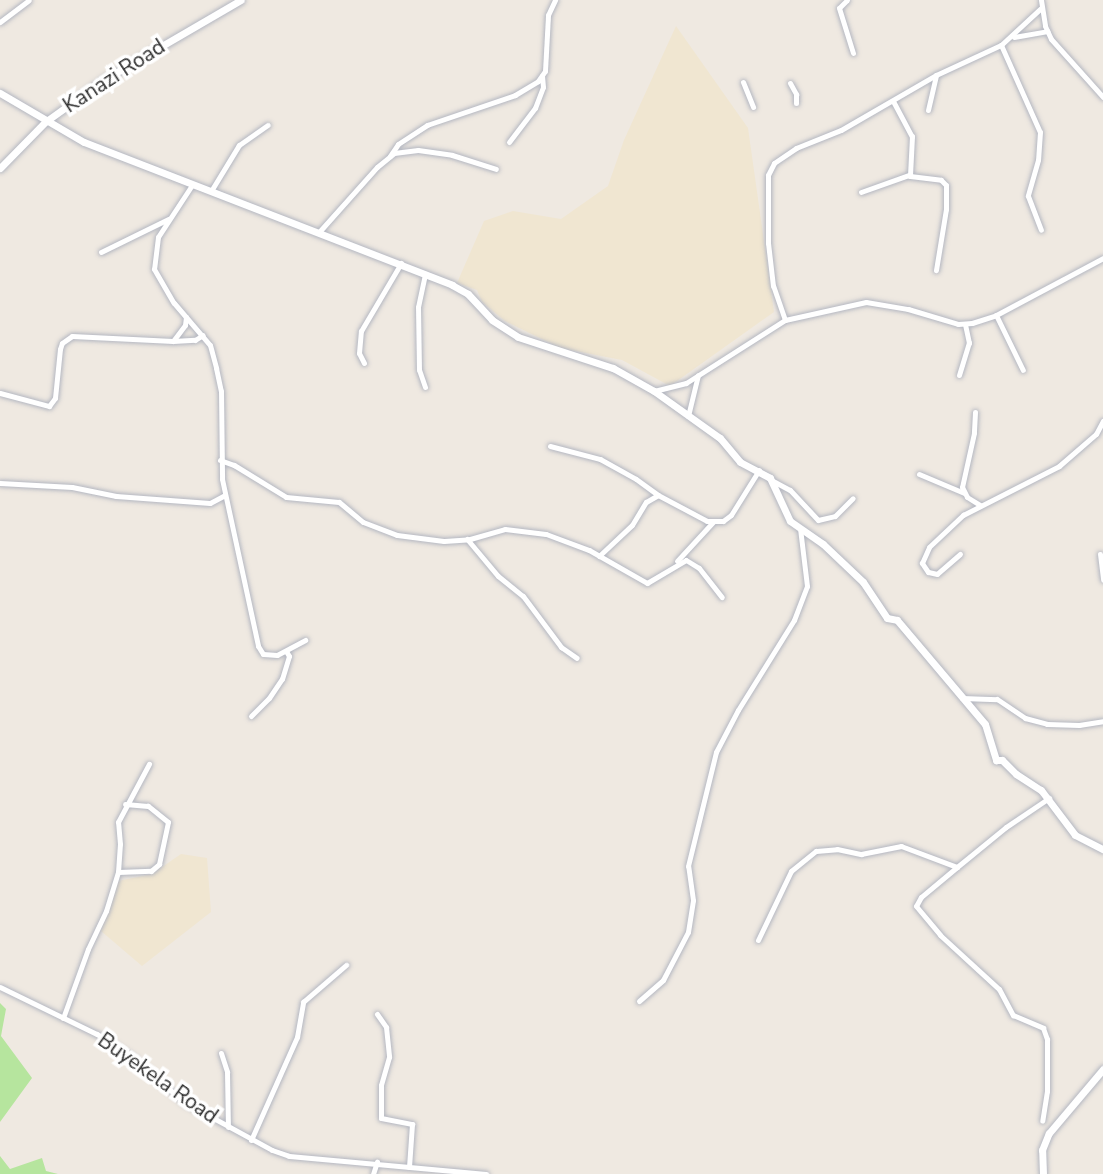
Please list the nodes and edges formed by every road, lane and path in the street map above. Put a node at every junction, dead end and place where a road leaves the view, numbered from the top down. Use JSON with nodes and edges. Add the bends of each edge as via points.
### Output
{"nodes":[{"id":1,"x":29,"y":0,"type":"edge"},
{"id":2,"x":241,"y":0,"type":"edge"},
{"id":3,"x":555,"y":0,"type":"edge"},
{"id":4,"x":847,"y":0,"type":"edge"},
{"id":5,"x":1041,"y":0,"type":"edge"},
{"id":6,"x":1041,"y":8,"type":"junction"},
{"id":7,"x":0,"y":22,"type":"edge"},
{"id":8,"x":1047,"y":31,"type":"junction"},
{"id":9,"x":1011,"y":38,"type":"junction"},
{"id":10,"x":1001,"y":45,"type":"junction"},
{"id":11,"x":853,"y":53,"type":"dead end"},
{"id":12,"x":936,"y":75,"type":"junction"},
{"id":13,"x":542,"y":76,"type":"junction"},
{"id":14,"x":743,"y":82,"type":"dead end"},
{"id":15,"x":790,"y":83,"type":"dead end"},
{"id":16,"x":0,"y":93,"type":"edge"},
{"id":17,"x":1102,"y":95,"type":"edge"},
{"id":18,"x":893,"y":101,"type":"junction"},
{"id":19,"x":796,"y":103,"type":"dead end"},
{"id":20,"x":753,"y":107,"type":"dead end"},
{"id":21,"x":928,"y":110,"type":"dead end"},
{"id":22,"x":45,"y":122,"type":"junction"},
{"id":23,"x":268,"y":125,"type":"dead end"},
{"id":24,"x":509,"y":142,"type":"dead end"},
{"id":25,"x":390,"y":156,"type":"junction"},
{"id":26,"x":0,"y":168,"type":"edge"},
{"id":27,"x":496,"y":169,"type":"dead end"},
{"id":28,"x":909,"y":175,"type":"junction"},
{"id":29,"x":192,"y":184,"type":"junction"},
{"id":30,"x":211,"y":191,"type":"junction"},
{"id":31,"x":861,"y":192,"type":"dead end"},
{"id":32,"x":168,"y":219,"type":"junction"},
{"id":33,"x":1041,"y":230,"type":"dead end"},
{"id":34,"x":319,"y":232,"type":"junction"},
{"id":35,"x":101,"y":252,"type":"dead end"},
{"id":36,"x":1103,"y":258,"type":"edge"},
{"id":37,"x":401,"y":264,"type":"junction"},
{"id":38,"x":936,"y":270,"type":"dead end"},
{"id":39,"x":425,"y":274,"type":"junction"},
{"id":40,"x":996,"y":315,"type":"junction"},
{"id":41,"x":186,"y":317,"type":"junction"},
{"id":42,"x":785,"y":320,"type":"junction"},
{"id":43,"x":965,"y":324,"type":"junction"},
{"id":44,"x":203,"y":335,"type":"junction"},
{"id":45,"x":173,"y":341,"type":"junction"},
{"id":46,"x":364,"y":363,"type":"dead end"},
{"id":47,"x":1023,"y":370,"type":"dead end"},
{"id":48,"x":959,"y":375,"type":"dead end"},
{"id":49,"x":698,"y":376,"type":"junction"},
{"id":50,"x":425,"y":387,"type":"dead end"},
{"id":51,"x":654,"y":391,"type":"junction"},
{"id":52,"x":0,"y":393,"type":"edge"},
{"id":53,"x":975,"y":412,"type":"dead end"},
{"id":54,"x":688,"y":416,"type":"junction"},
{"id":55,"x":1103,"y":421,"type":"edge"},
{"id":56,"x":1096,"y":434,"type":"junction"},
{"id":57,"x":1103,"y":435,"type":"edge"},
{"id":58,"x":550,"y":446,"type":"dead end"},
{"id":59,"x":220,"y":460,"type":"junction"},
{"id":60,"x":759,"y":470,"type":"junction"},
{"id":61,"x":919,"y":474,"type":"dead end"},
{"id":62,"x":773,"y":481,"type":"junction"},
{"id":63,"x":0,"y":483,"type":"edge"},
{"id":64,"x":964,"y":493,"type":"junction"},
{"id":65,"x":225,"y":495,"type":"junction"},
{"id":66,"x":658,"y":495,"type":"junction"},
{"id":67,"x":853,"y":498,"type":"dead end"},
{"id":68,"x":980,"y":505,"type":"junction"},
{"id":69,"x":713,"y":522,"type":"junction"},
{"id":70,"x":800,"y":528,"type":"junction"},
{"id":71,"x":467,"y":539,"type":"junction"},
{"id":72,"x":960,"y":554,"type":"dead end"},
{"id":73,"x":1100,"y":554,"type":"dead end"},
{"id":74,"x":599,"y":555,"type":"junction"},
{"id":75,"x":671,"y":567,"type":"junction"},
{"id":76,"x":1103,"y":580,"type":"edge"},
{"id":77,"x":722,"y":597,"type":"dead end"},
{"id":78,"x":305,"y":640,"type":"dead end"},
{"id":79,"x":286,"y":651,"type":"junction"},
{"id":80,"x":577,"y":657,"type":"dead end"},
{"id":81,"x":962,"y":698,"type":"junction"},
{"id":82,"x":251,"y":716,"type":"dead end"},
{"id":83,"x":1103,"y":721,"type":"edge"},
{"id":84,"x":149,"y":764,"type":"dead end"},
{"id":85,"x":1049,"y":798,"type":"junction"},
{"id":86,"x":125,"y":804,"type":"junction"},
{"id":87,"x":1103,"y":849,"type":"edge"},
{"id":88,"x":957,"y":867,"type":"junction"},
{"id":89,"x":118,"y":872,"type":"junction"},
{"id":90,"x":758,"y":940,"type":"dead end"},
{"id":91,"x":346,"y":965,"type":"dead end"},
{"id":92,"x":0,"y":987,"type":"edge"},
{"id":93,"x":639,"y":1002,"type":"dead end"},
{"id":94,"x":377,"y":1014,"type":"dead end"},
{"id":95,"x":63,"y":1017,"type":"junction"},
{"id":96,"x":220,"y":1053,"type":"dead end"},
{"id":97,"x":1103,"y":1069,"type":"edge"},
{"id":98,"x":1042,"y":1121,"type":"dead end"},
{"id":99,"x":228,"y":1127,"type":"junction"},
{"id":100,"x":251,"y":1140,"type":"junction"},
{"id":101,"x":377,"y":1162,"type":"junction"},
{"id":102,"x":409,"y":1167,"type":"junction"},
{"id":103,"x":434,"y":1171,"type":"edge"},
{"id":104,"x":373,"y":1174,"type":"edge"},
{"id":105,"x":486,"y":1174,"type":"edge"},
{"id":106,"x":1043,"y":1174,"type":"edge"}],
"edges":[{"from":1,"to":7,"type":"street"},
{"from":2,"to":22,"type":"street","name":"Kanazi Road","via":[[140,56]]},
{"from":3,"to":13,"type":"street","via":[[548,15]]},
{"from":4,"to":11,"type":"street","via":[[839,8]]},
{"from":5,"to":6,"type":"street"},
{"from":6,"to":8,"type":"street"},
{"from":6,"to":9,"type":"street"},
{"from":8,"to":9,"type":"street"},
{"from":8,"to":17,"type":"street"},
{"from":9,"to":10,"type":"street"},
{"from":10,"to":12,"type":"street"},
{"from":10,"to":33,"type":"street","via":[[1040,132],[1028,195]]},
{"from":12,"to":18,"type":"street"},
{"from":12,"to":21,"type":"street"},
{"from":13,"to":24,"type":"street","via":[[535,108]]},
{"from":13,"to":25,"type":"street","via":[[525,91],[427,125],[398,144]]},
{"from":14,"to":20,"type":"street"},
{"from":15,"to":19,"type":"street"},
{"from":16,"to":22,"type":"street"},
{"from":18,"to":28,"type":"street","via":[[914,143]]},
{"from":18,"to":42,"type":"street","via":[[796,148],[769,169],[769,262]]},
{"from":22,"to":26,"type":"street","name":"Kanazi Road"},
{"from":22,"to":29,"type":"street"},
{"from":23,"to":30,"type":"street","via":[[239,145]]},
{"from":25,"to":27,"type":"street","via":[[418,150],[464,157]]},
{"from":25,"to":34,"type":"street"},
{"from":28,"to":31,"type":"street"},
{"from":28,"to":38,"type":"street","via":[[946,185]]},
{"from":29,"to":30,"type":"street"},
{"from":29,"to":32,"type":"street"},
{"from":30,"to":34,"type":"street"},
{"from":32,"to":35,"type":"street"},
{"from":32,"to":41,"type":"street","via":[[158,237],[155,269],[162,288]]},
{"from":34,"to":37,"type":"street"},
{"from":36,"to":40,"type":"street"},
{"from":37,"to":39,"type":"street"},
{"from":37,"to":46,"type":"street","via":[[361,331],[359,353]]},
{"from":39,"to":50,"type":"street","via":[[418,307],[419,370]]},
{"from":39,"to":51,"type":"street","via":[[468,294],[492,320],[518,337],[613,368]]},
{"from":40,"to":43,"type":"street"},
{"from":40,"to":47,"type":"street"},
{"from":41,"to":44,"type":"street"},
{"from":41,"to":45,"type":"street"},
{"from":42,"to":43,"type":"street","via":[[866,302]]},
{"from":42,"to":49,"type":"street"},
{"from":43,"to":48,"type":"street","via":[[969,343]]},
{"from":44,"to":45,"type":"street"},
{"from":44,"to":59,"type":"street","via":[[210,345],[221,391]]},
{"from":45,"to":52,"type":"street","via":[[72,336],[60,349],[55,398],[49,406]]},
{"from":49,"to":51,"type":"street"},
{"from":49,"to":54,"type":"street"},
{"from":51,"to":54,"type":"street"},
{"from":53,"to":64,"type":"street"},
{"from":54,"to":60,"type":"street","via":[[720,439],[740,462]]},
{"from":55,"to":56,"type":"street"},
{"from":56,"to":57,"type":"street"},
{"from":56,"to":68,"type":"street","via":[[1059,466]]},
{"from":58,"to":66,"type":"street","via":[[600,459]]},
{"from":59,"to":65,"type":"street"},
{"from":59,"to":71,"type":"street","via":[[286,497],[339,502],[363,522],[397,535]]},
{"from":60,"to":62,"type":"street"},
{"from":60,"to":69,"type":"street","via":[[731,515]]},
{"from":61,"to":64,"type":"street"},
{"from":62,"to":67,"type":"street","via":[[790,490],[818,520],[835,516]]},
{"from":62,"to":70,"type":"street","via":[[787,515]]},
{"from":63,"to":65,"type":"street","via":[[210,503]]},
{"from":64,"to":68,"type":"street"},
{"from":65,"to":79,"type":"street","via":[[258,646],[263,654]]},
{"from":66,"to":69,"type":"street"},
{"from":66,"to":74,"type":"street","via":[[646,502],[632,525]]},
{"from":68,"to":72,"type":"street","via":[[944,531],[922,563],[928,572],[937,574]]},
{"from":69,"to":75,"type":"street"},
{"from":70,"to":81,"type":"street","via":[[863,582],[887,618],[897,620]]},
{"from":70,"to":93,"type":"street","via":[[807,586],[794,620],[716,752],[688,866],[693,900],[688,932],[663,980]]},
{"from":71,"to":74,"type":"street","via":[[496,530],[515,530],[562,539]]},
{"from":71,"to":80,"type":"street","via":[[498,576],[523,596],[561,647]]},
{"from":73,"to":76,"type":"street"},
{"from":74,"to":75,"type":"street","via":[[644,583]]},
{"from":75,"to":77,"type":"street","via":[[685,560],[693,562]]},
{"from":78,"to":79,"type":"street"},
{"from":79,"to":82,"type":"street","via":[[289,656],[282,679]]},
{"from":81,"to":83,"type":"street","via":[[997,699],[1025,718],[1047,724]]},
{"from":81,"to":85,"type":"street","via":[[985,724],[996,760]]},
{"from":84,"to":86,"type":"street"},
{"from":85,"to":87,"type":"street","via":[[1075,835]]},
{"from":85,"to":88,"type":"street"},
{"from":86,"to":89,"type":"street","via":[[118,822]]},
{"from":86,"to":89,"type":"street","via":[[148,806],[169,826],[155,869]]},
{"from":88,"to":90,"type":"street","via":[[901,846],[861,854],[816,851],[791,871]]},
{"from":88,"to":98,"type":"street","via":[[916,906],[959,954],[999,989],[1013,1015],[1043,1028],[1047,1091]]},
{"from":89,"to":95,"type":"street"},
{"from":91,"to":100,"type":"street","via":[[303,1002],[296,1040]]},
{"from":92,"to":95,"type":"street","name":"Buyekela Road"},
{"from":94,"to":102,"type":"street","via":[[386,1027],[389,1057],[381,1085],[381,1118],[412,1124]]},
{"from":95,"to":99,"type":"street","name":"Buyekela Road","via":[[121,1048],[184,1102]]},
{"from":96,"to":99,"type":"street","via":[[227,1072]]},
{"from":97,"to":106,"type":"street","via":[[1049,1133],[1042,1150]]},
{"from":99,"to":100,"type":"street","name":"Buyekela Road"},
{"from":100,"to":101,"type":"street","name":"Buyekela Road","via":[[289,1156]]},
{"from":101,"to":102,"type":"street","name":"Buyekela Road"},
{"from":101,"to":104,"type":"street"},
{"from":102,"to":103,"type":"street","name":"Buyekela Road"},
{"from":103,"to":105,"type":"street","name":"Buyekela Road"}]}
